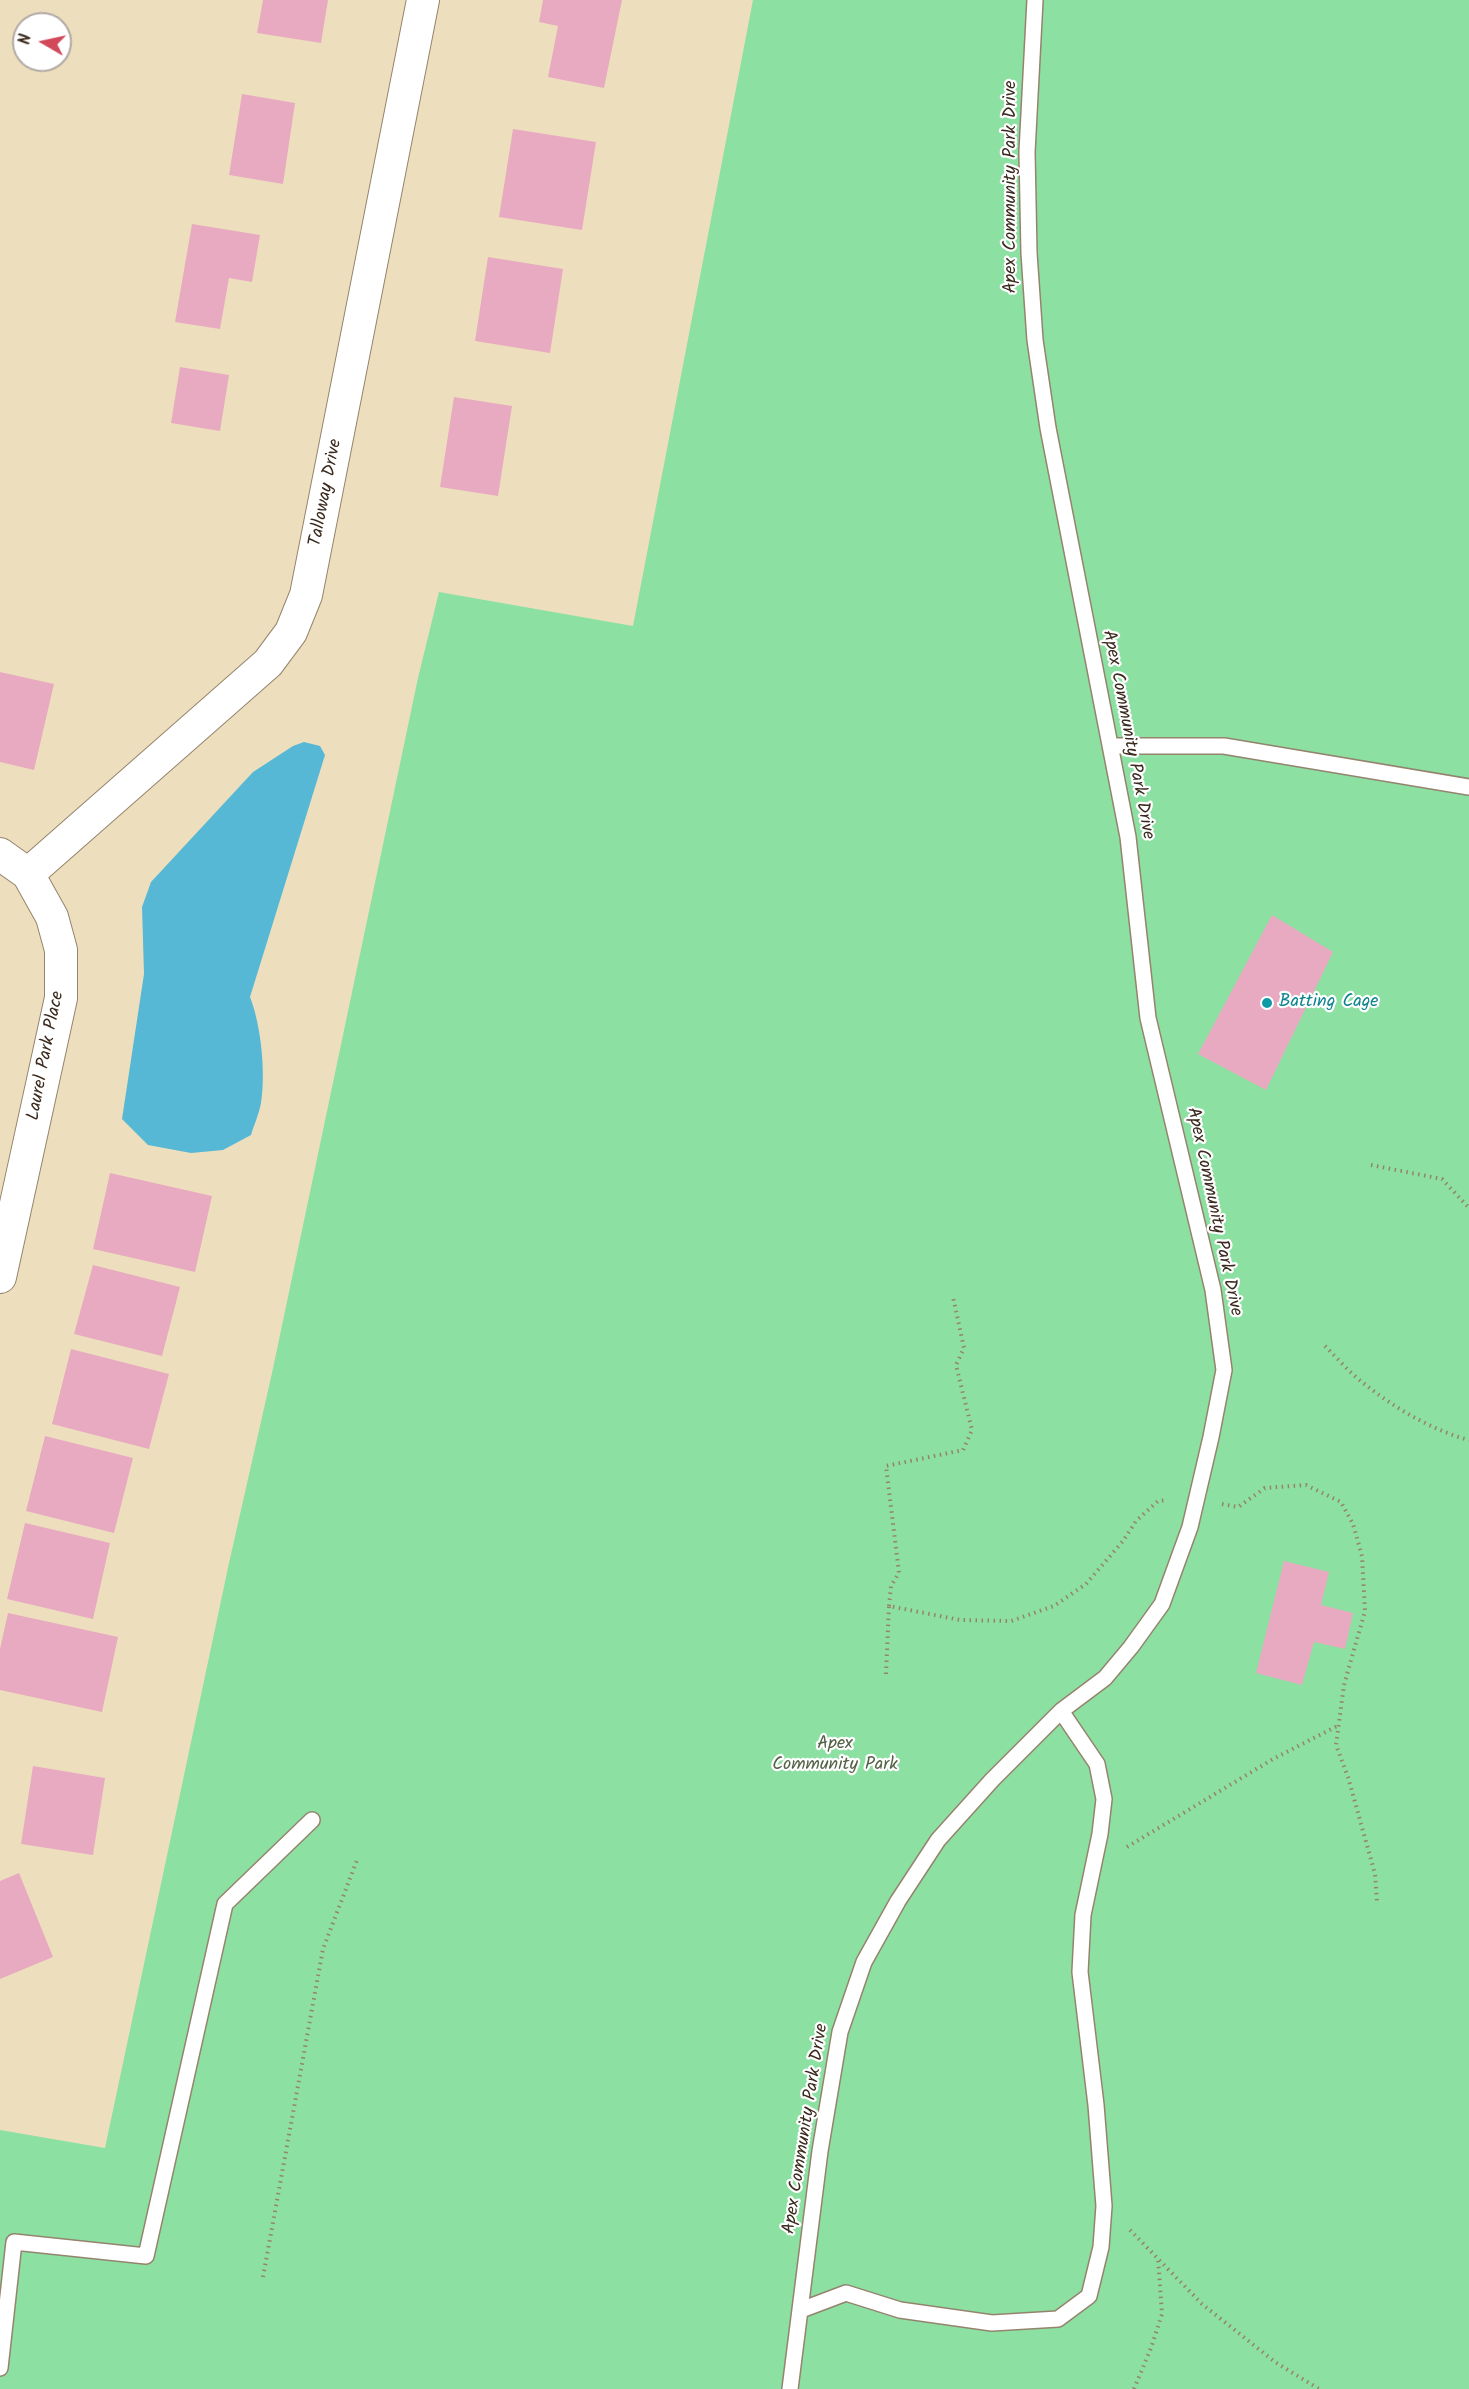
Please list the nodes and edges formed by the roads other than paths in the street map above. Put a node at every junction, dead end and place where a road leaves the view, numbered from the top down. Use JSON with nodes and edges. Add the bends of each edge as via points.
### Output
{"nodes":[{"id":1,"x":423,"y":0,"type":"edge"},
{"id":2,"x":1035,"y":0,"type":"edge"},
{"id":3,"x":1111,"y":746,"type":"junction"},
{"id":4,"x":1469,"y":787,"type":"edge"},
{"id":5,"x":0,"y":854,"type":"edge"},
{"id":6,"x":28,"y":874,"type":"junction"},
{"id":7,"x":0,"y":1277,"type":"edge"},
{"id":8,"x":1061,"y":1711,"type":"junction"},
{"id":9,"x":312,"y":1820,"type":"dead end"},
{"id":10,"x":801,"y":2310,"type":"junction"},
{"id":11,"x":0,"y":2368,"type":"edge"},
{"id":12,"x":790,"y":2389,"type":"edge"}],
"edges":[{"from":1,"to":6,"type":"street","name":"Talloway Drive","via":[[306,596],[291,632],[268,663]]},
{"from":2,"to":3,"type":"lane","name":"Apex Community Park Drive","via":[[1028,152],[1035,340],[1048,428]]},
{"from":3,"to":4,"type":"lane","via":[[1224,746]]},
{"from":3,"to":8,"type":"lane","name":"Apex Community Park Drive","via":[[1128,837],[1148,1018],[1214,1290],[1224,1370],[1196,1500],[1162,1604],[1105,1678]]},
{"from":5,"to":6,"type":"street","name":"Laurel Park Place"},
{"from":6,"to":7,"type":"street","name":"Laurel Park Place","via":[[52,917],[61,950],[61,998]]},
{"from":8,"to":10,"type":"lane","name":"Apex Community Park Drive","via":[[938,1840],[864,1962],[840,2032],[820,2151]]},
{"from":8,"to":10,"type":"lane","via":[[1096,1764],[1104,1799],[1083,1915],[1080,1972],[1104,2206],[1101,2247],[1089,2296],[1058,2319],[992,2323],[900,2310],[846,2293]]},
{"from":9,"to":11,"type":"lane","via":[[225,1904],[146,2256],[14,2242]]},
{"from":10,"to":12,"type":"lane","name":"Apex Community Park Drive"}]}
